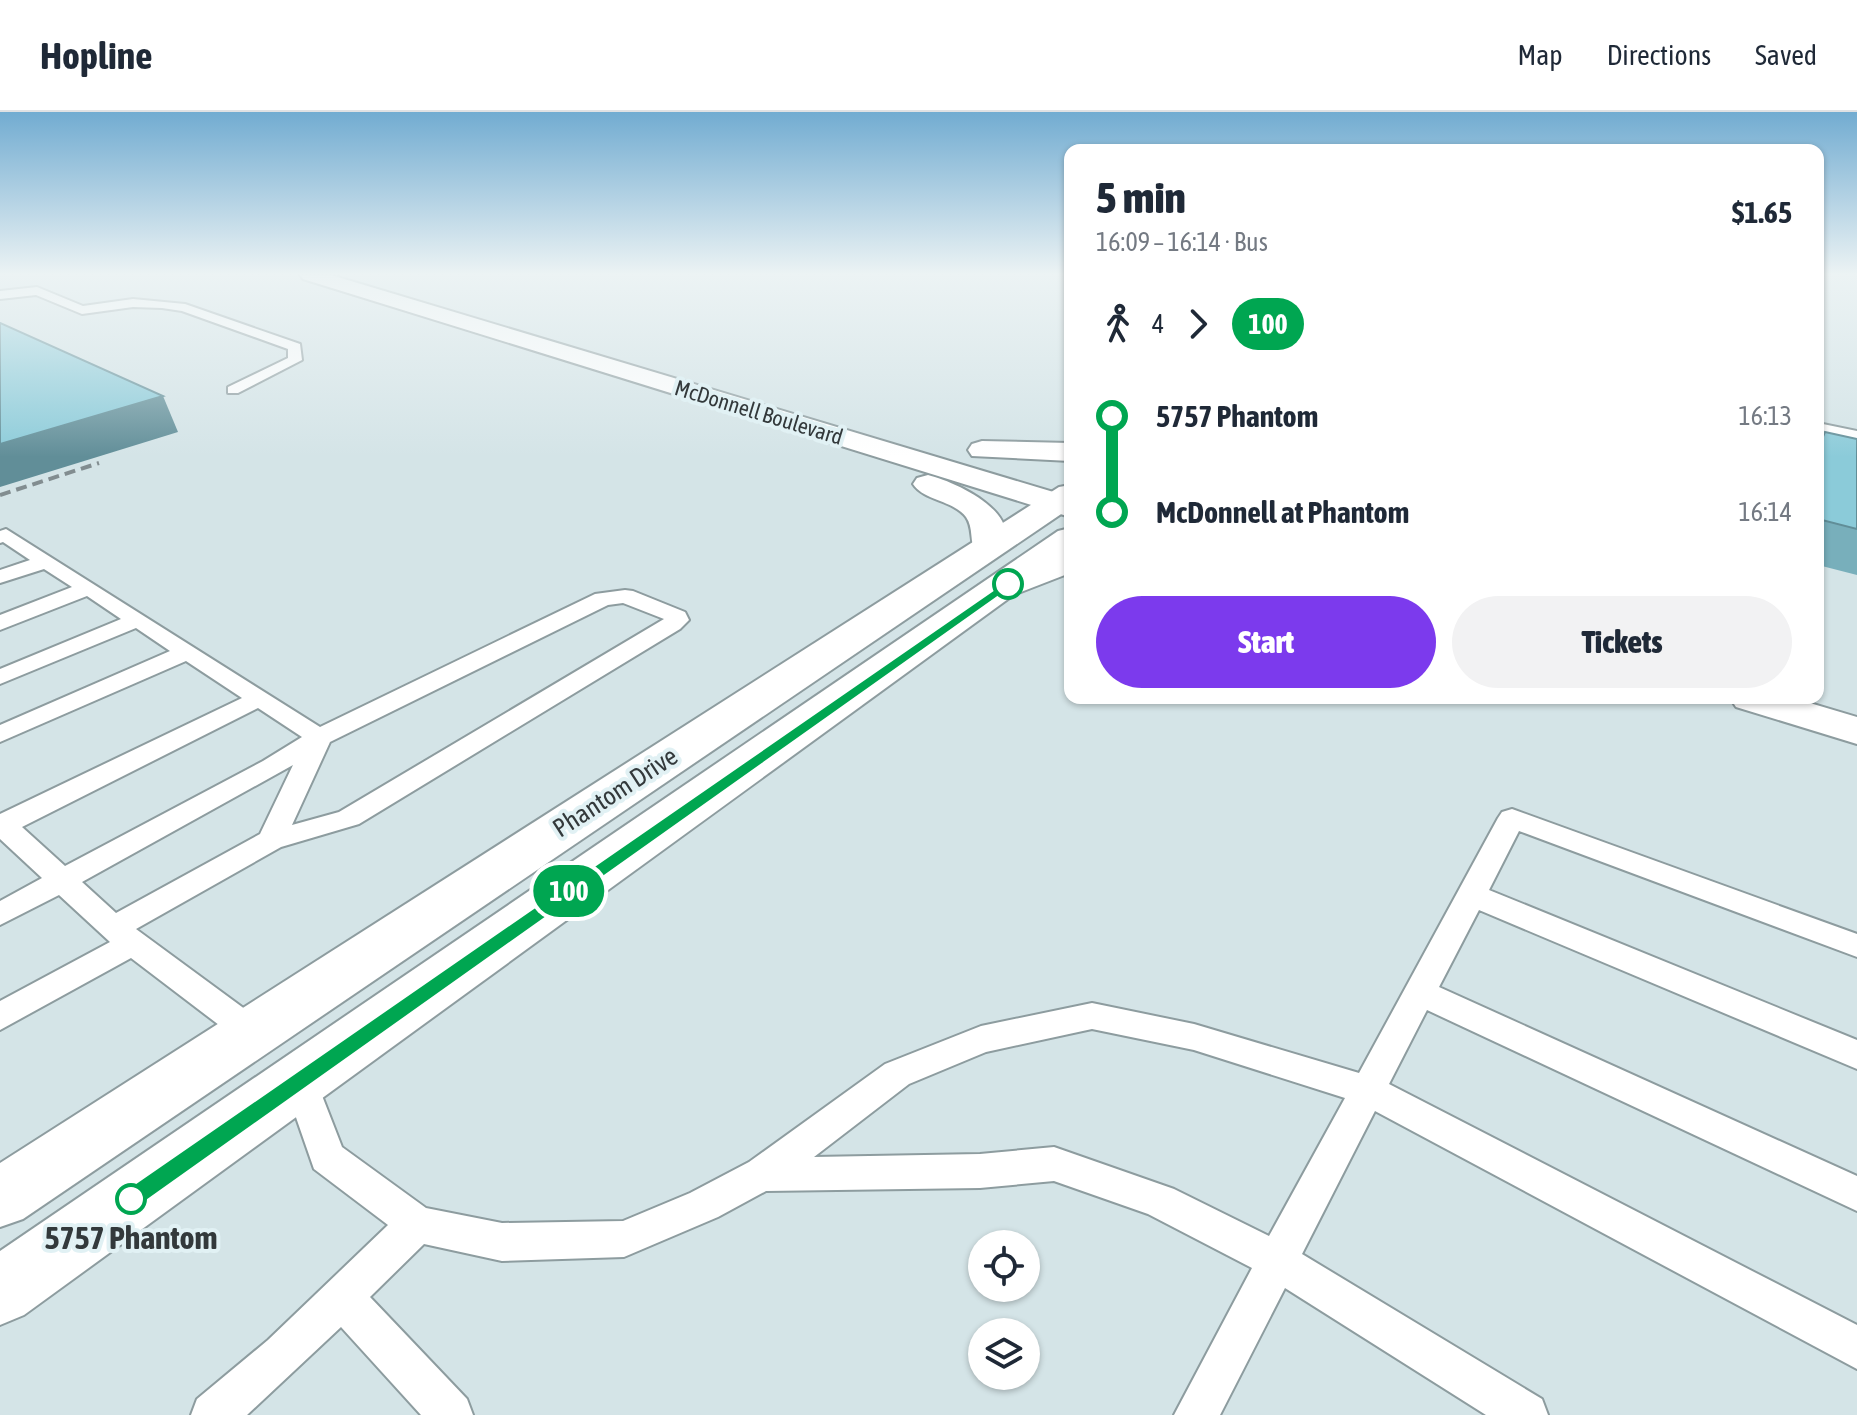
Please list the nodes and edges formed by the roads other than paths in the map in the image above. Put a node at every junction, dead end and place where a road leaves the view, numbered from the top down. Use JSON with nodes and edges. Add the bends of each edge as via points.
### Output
{"nodes":[{"id":1,"x":263,"y":336,"type":"edge"},
{"id":2,"x":510,"y":336,"type":"edge"},
{"id":3,"x":233,"y":390,"type":"dead end"},
{"id":4,"x":1824,"y":429,"type":"edge"},
{"id":5,"x":1857,"y":436,"type":"edge"},
{"id":6,"x":855,"y":441,"type":"junction"},
{"id":7,"x":952,"y":441,"type":"dead end"},
{"id":8,"x":982,"y":450,"type":"junction"},
{"id":9,"x":1064,"y":452,"type":"edge"},
{"id":10,"x":1064,"y":501,"type":"edge"},
{"id":11,"x":1064,"y":502,"type":"edge"},
{"id":12,"x":1064,"y":506,"type":"edge"},
{"id":13,"x":0,"y":537,"type":"edge"},
{"id":14,"x":46,"y":561,"type":"junction"},
{"id":15,"x":1064,"y":561,"type":"edge"},
{"id":16,"x":998,"y":565,"type":"junction"},
{"id":17,"x":0,"y":577,"type":"edge"},
{"id":18,"x":89,"y":588,"type":"junction"},
{"id":19,"x":137,"y":620,"type":"junction"},
{"id":20,"x":0,"y":623,"type":"edge"},
{"id":21,"x":187,"y":652,"type":"junction"},
{"id":22,"x":0,"y":677,"type":"edge"},
{"id":23,"x":260,"y":698,"type":"junction"},
{"id":24,"x":1769,"y":704,"type":"edge"},
{"id":25,"x":1857,"y":731,"type":"edge"},
{"id":26,"x":0,"y":734,"type":"edge"},
{"id":27,"x":319,"y":737,"type":"junction"},
{"id":28,"x":1,"y":825,"type":"edge"},
{"id":29,"x":271,"y":840,"type":"junction"},
{"id":30,"x":62,"y":881,"type":"junction"},
{"id":31,"x":1472,"y":895,"type":"junction"},
{"id":32,"x":0,"y":914,"type":"edge"},
{"id":33,"x":123,"y":935,"type":"junction"},
{"id":34,"x":1857,"y":946,"type":"edge"},
{"id":35,"x":1420,"y":992,"type":"junction"},
{"id":36,"x":0,"y":1017,"type":"edge"},
{"id":37,"x":252,"y":1032,"type":"junction"},
{"id":38,"x":1857,"y":1055,"type":"edge"},
{"id":39,"x":300,"y":1080,"type":"junction"},
{"id":40,"x":1368,"y":1090,"type":"junction"},
{"id":41,"x":762,"y":1174,"type":"junction"},
{"id":42,"x":1857,"y":1194,"type":"edge"},
{"id":43,"x":0,"y":1198,"type":"edge"},
{"id":44,"x":417,"y":1224,"type":"junction"},
{"id":45,"x":1278,"y":1261,"type":"junction"},
{"id":46,"x":0,"y":1291,"type":"edge"},
{"id":47,"x":342,"y":1297,"type":"junction"},
{"id":48,"x":1857,"y":1348,"type":"edge"},
{"id":49,"x":213,"y":1415,"type":"edge"},
{"id":50,"x":451,"y":1415,"type":"edge"},
{"id":51,"x":1196,"y":1415,"type":"edge"},
{"id":52,"x":1526,"y":1415,"type":"edge"}],
"edges":[{"from":1,"to":3,"type":"lane","via":[[295,347],[295,360]]},
{"from":2,"to":6,"type":"main road","name":"McDonnell Boulevard"},
{"from":4,"to":5,"type":"lane"},
{"from":6,"to":11,"type":"main road","name":"McDonnell Boulevard"},
{"from":6,"to":16,"type":"main road","via":[[882,466],[966,499],[981,512]]},
{"from":7,"to":8,"type":"main road"},
{"from":8,"to":9,"type":"main road"},
{"from":8,"to":10,"type":"main road"},
{"from":12,"to":16,"type":"main road","name":"Phantom Drive"},
{"from":13,"to":14,"type":"lane","via":[[6,535]]},
{"from":14,"to":17,"type":"lane"},
{"from":14,"to":18,"type":"lane"},
{"from":15,"to":16,"type":"main road"},
{"from":16,"to":37,"type":"main road","name":"Phantom Drive"},
{"from":16,"to":39,"type":"main road","name":"Phantom Drive"},
{"from":18,"to":19,"type":"lane"},
{"from":18,"to":20,"type":"lane"},
{"from":19,"to":21,"type":"lane"},
{"from":19,"to":22,"type":"lane"},
{"from":21,"to":23,"type":"lane"},
{"from":21,"to":26,"type":"lane"},
{"from":23,"to":27,"type":"lane"},
{"from":23,"to":28,"type":"lane"},
{"from":24,"to":25,"type":"main road"},
{"from":27,"to":29,"type":"lane"},
{"from":27,"to":29,"type":"lane","via":[[610,596],[625,596],[678,620],[349,818]]},
{"from":27,"to":30,"type":"lane"},
{"from":28,"to":30,"type":"lane"},
{"from":29,"to":33,"type":"lane"},
{"from":30,"to":32,"type":"lane"},
{"from":30,"to":33,"type":"lane"},
{"from":31,"to":34,"type":"lane","via":[[1512,818]]},
{"from":31,"to":35,"type":"lane"},
{"from":31,"to":38,"type":"lane"},
{"from":33,"to":36,"type":"lane"},
{"from":33,"to":37,"type":"lane"},
{"from":35,"to":40,"type":"lane"},
{"from":35,"to":42,"type":"lane"},
{"from":37,"to":39,"type":"main road"},
{"from":37,"to":43,"type":"main road","name":"Phantom Drive"},
{"from":39,"to":44,"type":"lane","via":[[327,1157]]},
{"from":39,"to":46,"type":"main road","name":"Phantom Drive"},
{"from":40,"to":41,"type":"lane","via":[[1194,1037],[1092,1016],[981,1040],[897,1074]]},
{"from":40,"to":45,"type":"lane"},
{"from":40,"to":48,"type":"lane"},
{"from":41,"to":44,"type":"lane","via":[[624,1239],[502,1242]]},
{"from":41,"to":45,"type":"lane","via":[[980,1171],[1054,1164],[1160,1201]]},
{"from":44,"to":47,"type":"lane"},
{"from":45,"to":51,"type":"lane"},
{"from":45,"to":52,"type":"lane"},
{"from":47,"to":49,"type":"lane"},
{"from":47,"to":50,"type":"lane"}]}
